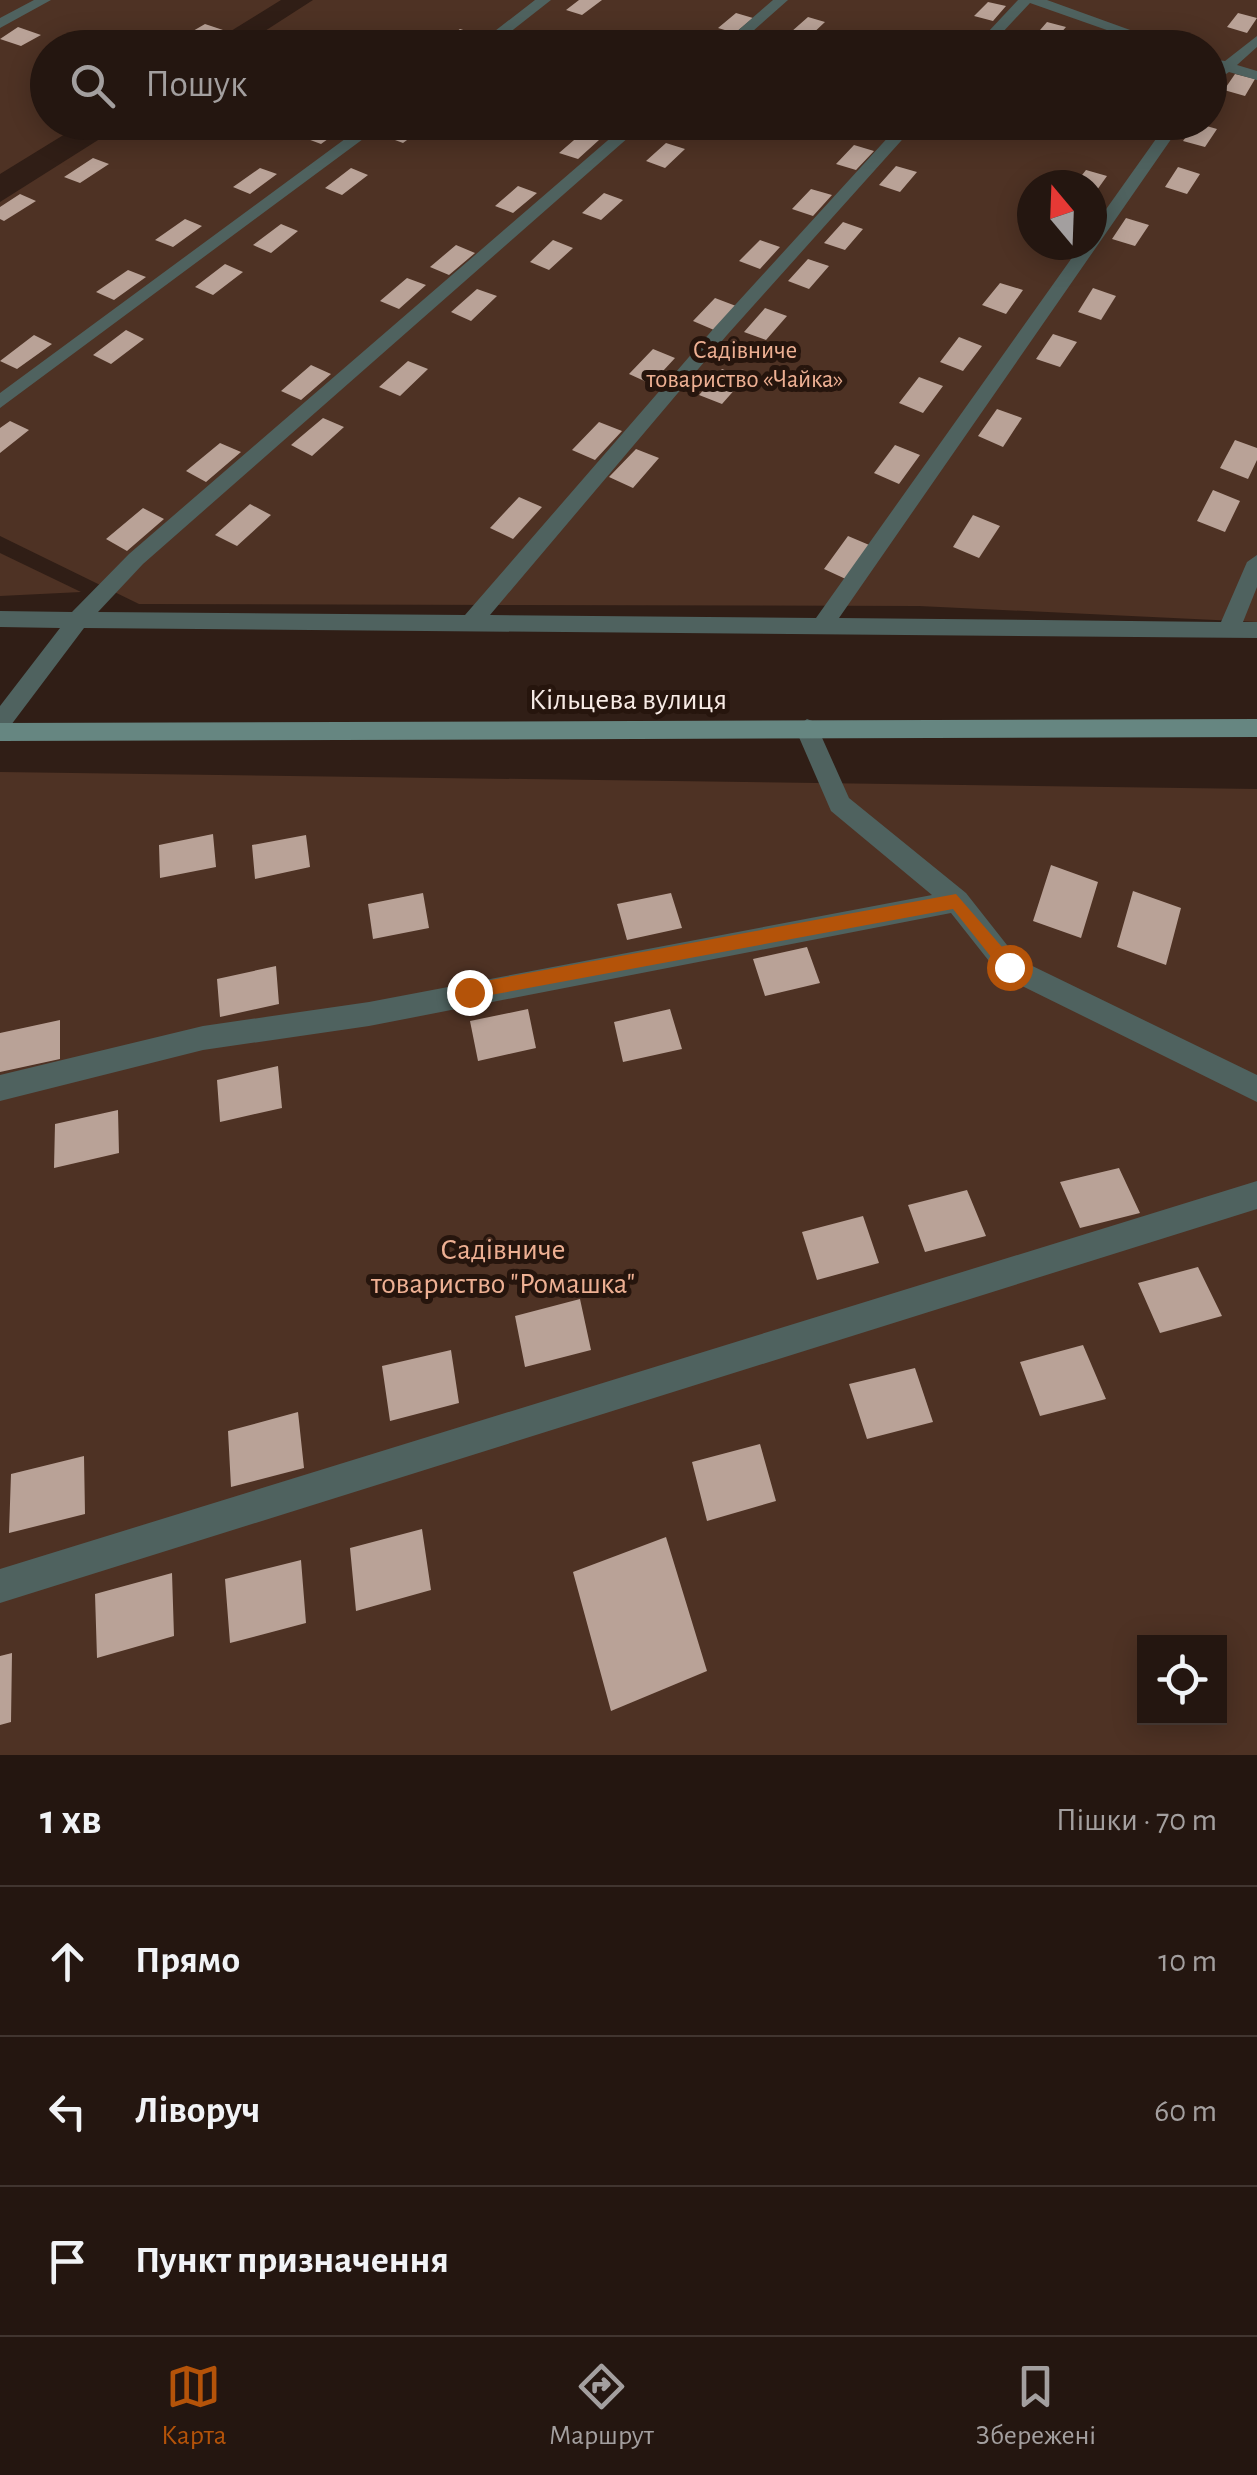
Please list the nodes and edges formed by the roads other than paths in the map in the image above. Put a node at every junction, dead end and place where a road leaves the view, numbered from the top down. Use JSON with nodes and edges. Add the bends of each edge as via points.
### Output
{"nodes":[{"id":1,"x":44,"y":0,"type":"edge"},
{"id":2,"x":544,"y":0,"type":"edge"},
{"id":3,"x":781,"y":0,"type":"edge"},
{"id":4,"x":1026,"y":0,"type":"edge"},
{"id":5,"x":1034,"y":0,"type":"edge"},
{"id":6,"x":0,"y":24,"type":"edge"},
{"id":7,"x":504,"y":30,"type":"edge"},
{"id":8,"x":747,"y":30,"type":"edge"},
{"id":9,"x":997,"y":30,"type":"edge"},
{"id":10,"x":1121,"y":30,"type":"edge"},
{"id":11,"x":1257,"y":40,"type":"edge"},
{"id":12,"x":1227,"y":66,"type":"joint"},
{"id":13,"x":1257,"y":76,"type":"edge"},
{"id":14,"x":355,"y":140,"type":"edge"},
{"id":15,"x":618,"y":140,"type":"edge"},
{"id":16,"x":895,"y":140,"type":"edge"},
{"id":17,"x":1163,"y":140,"type":"edge"},
{"id":18,"x":0,"y":402,"type":"edge"},
{"id":19,"x":1257,"y":562,"type":"edge"},
{"id":20,"x":79,"y":618,"type":"junction"},
{"id":21,"x":0,"y":619,"type":"edge"},
{"id":22,"x":472,"y":622,"type":"junction"},
{"id":23,"x":822,"y":626,"type":"junction"},
{"id":24,"x":1229,"y":630,"type":"junction"},
{"id":25,"x":1257,"y":630,"type":"edge"},
{"id":26,"x":0,"y":724,"type":"edge"},
{"id":27,"x":807,"y":728,"type":"junction"},
{"id":28,"x":1257,"y":728,"type":"edge"},
{"id":29,"x":0,"y":732,"type":"edge"},
{"id":30,"x":956,"y":901,"type":"junction"},
{"id":31,"x":0,"y":1088,"type":"edge"},
{"id":32,"x":1257,"y":1089,"type":"edge"},
{"id":33,"x":1257,"y":1195,"type":"edge"},
{"id":34,"x":0,"y":1586,"type":"edge"}],
"edges":[{"from":1,"to":6,"type":"lane"},
{"from":2,"to":7,"type":"lane"},
{"from":3,"to":8,"type":"lane"},
{"from":4,"to":9,"type":"lane"},
{"from":5,"to":10,"type":"lane"},
{"from":11,"to":12,"type":"lane"},
{"from":12,"to":13,"type":"lane"},
{"from":14,"to":18,"type":"lane"},
{"from":15,"to":20,"type":"lane","via":[[136,560]]},
{"from":16,"to":22,"type":"lane"},
{"from":17,"to":23,"type":"lane"},
{"from":19,"to":24,"type":"lane"},
{"from":20,"to":21,"type":"lane"},
{"from":20,"to":22,"type":"lane"},
{"from":20,"to":26,"type":"lane"},
{"from":22,"to":23,"type":"lane"},
{"from":23,"to":24,"type":"lane"},
{"from":24,"to":25,"type":"lane"},
{"from":27,"to":28,"type":"main road","name":"Кільцева вулиця"},
{"from":27,"to":29,"type":"main road","name":"Кільцева вулиця"},
{"from":27,"to":30,"type":"lane","via":[[840,804]]},
{"from":30,"to":31,"type":"lane","via":[[369,1014],[204,1038]]},
{"from":30,"to":32,"type":"lane","via":[[1009,967]]},
{"from":33,"to":34,"type":"lane"}]}
